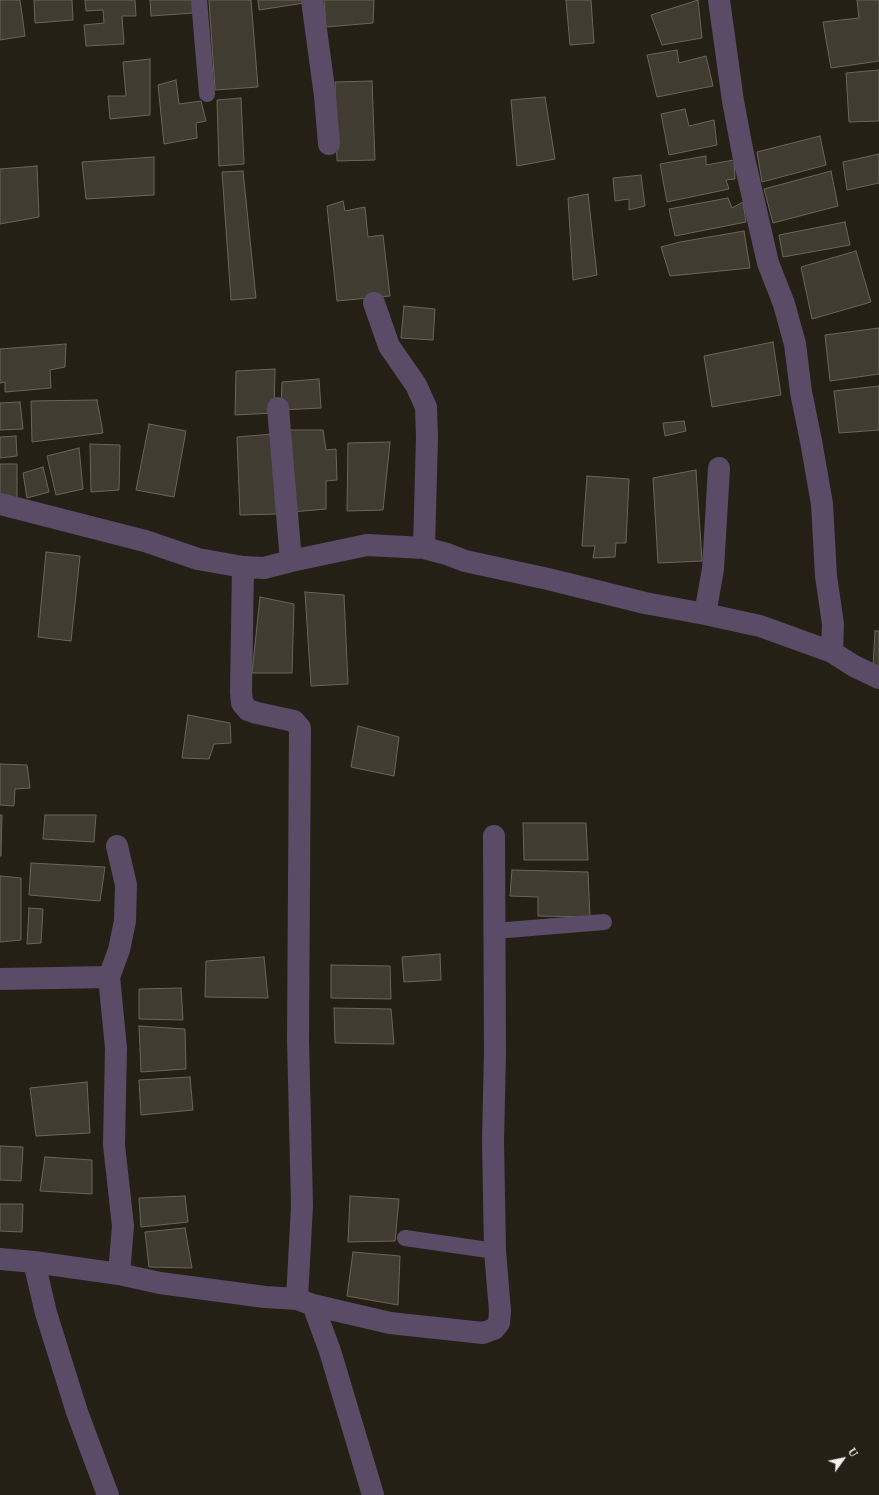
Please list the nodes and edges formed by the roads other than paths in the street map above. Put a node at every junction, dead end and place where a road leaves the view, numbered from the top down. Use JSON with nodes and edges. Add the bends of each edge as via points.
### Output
{"nodes":[{"id":1,"x":199,"y":0,"type":"edge"},
{"id":2,"x":312,"y":0,"type":"edge"},
{"id":3,"x":719,"y":0,"type":"edge"},
{"id":4,"x":207,"y":94,"type":"dead end"},
{"id":5,"x":329,"y":144,"type":"dead end"},
{"id":6,"x":374,"y":303,"type":"dead end"},
{"id":7,"x":278,"y":408,"type":"dead end"},
{"id":8,"x":719,"y":468,"type":"dead end"},
{"id":9,"x":0,"y":504,"type":"edge"},
{"id":10,"x":424,"y":548,"type":"junction"},
{"id":11,"x":291,"y":561,"type":"junction"},
{"id":12,"x":243,"y":567,"type":"junction"},
{"id":13,"x":705,"y":614,"type":"junction"},
{"id":14,"x":832,"y":652,"type":"junction"},
{"id":15,"x":879,"y":678,"type":"edge"},
{"id":16,"x":494,"y":836,"type":"dead end"},
{"id":17,"x":117,"y":846,"type":"dead end"},
{"id":18,"x":604,"y":922,"type":"dead end"},
{"id":19,"x":495,"y":931,"type":"junction"},
{"id":20,"x":109,"y":978,"type":"junction"},
{"id":21,"x":0,"y":979,"type":"edge"},
{"id":22,"x":406,"y":1238,"type":"dead end"},
{"id":23,"x":495,"y":1250,"type":"junction"},
{"id":24,"x":0,"y":1259,"type":"edge"},
{"id":25,"x":34,"y":1262,"type":"junction"},
{"id":26,"x":119,"y":1274,"type":"junction"},
{"id":27,"x":305,"y":1302,"type":"junction"},
{"id":28,"x":108,"y":1495,"type":"edge"},
{"id":29,"x":373,"y":1495,"type":"edge"}],
"edges":[{"from":1,"to":4,"type":"lane"},
{"from":2,"to":5,"type":"street"},
{"from":3,"to":14,"type":"street","via":[[743,154],[768,263],[796,344],[801,392],[822,504],[826,576],[833,624]]},
{"from":6,"to":10,"type":"street","via":[[389,346],[416,385],[426,407]]},
{"from":7,"to":11,"type":"street"},
{"from":8,"to":13,"type":"street","via":[[713,569]]},
{"from":9,"to":12,"type":"street","via":[[146,541],[198,559]]},
{"from":10,"to":11,"type":"street","via":[[367,545]]},
{"from":10,"to":13,"type":"street","via":[[465,561],[645,603]]},
{"from":11,"to":12,"type":"street","via":[[264,568]]},
{"from":12,"to":27,"type":"street","via":[[242,703],[248,710],[257,713],[294,720],[300,728],[298,1039]]},
{"from":13,"to":14,"type":"street","via":[[760,626]]},
{"from":14,"to":15,"type":"street"},
{"from":16,"to":19,"type":"street"},
{"from":17,"to":20,"type":"street","via":[[126,885],[125,921],[119,950]]},
{"from":18,"to":19,"type":"lane"},
{"from":19,"to":23,"type":"street"},
{"from":20,"to":21,"type":"street"},
{"from":20,"to":26,"type":"street","via":[[116,1048],[114,1145],[122,1226]]},
{"from":22,"to":23,"type":"lane"},
{"from":23,"to":27,"type":"street","via":[[500,1311],[499,1323],[494,1330],[483,1333],[390,1323]]},
{"from":24,"to":25,"type":"street"},
{"from":25,"to":26,"type":"street"},
{"from":25,"to":28,"type":"street","via":[[46,1313],[77,1412]]},
{"from":26,"to":27,"type":"street","via":[[168,1284]]},
{"from":27,"to":29,"type":"street","via":[[330,1351]]}]}
